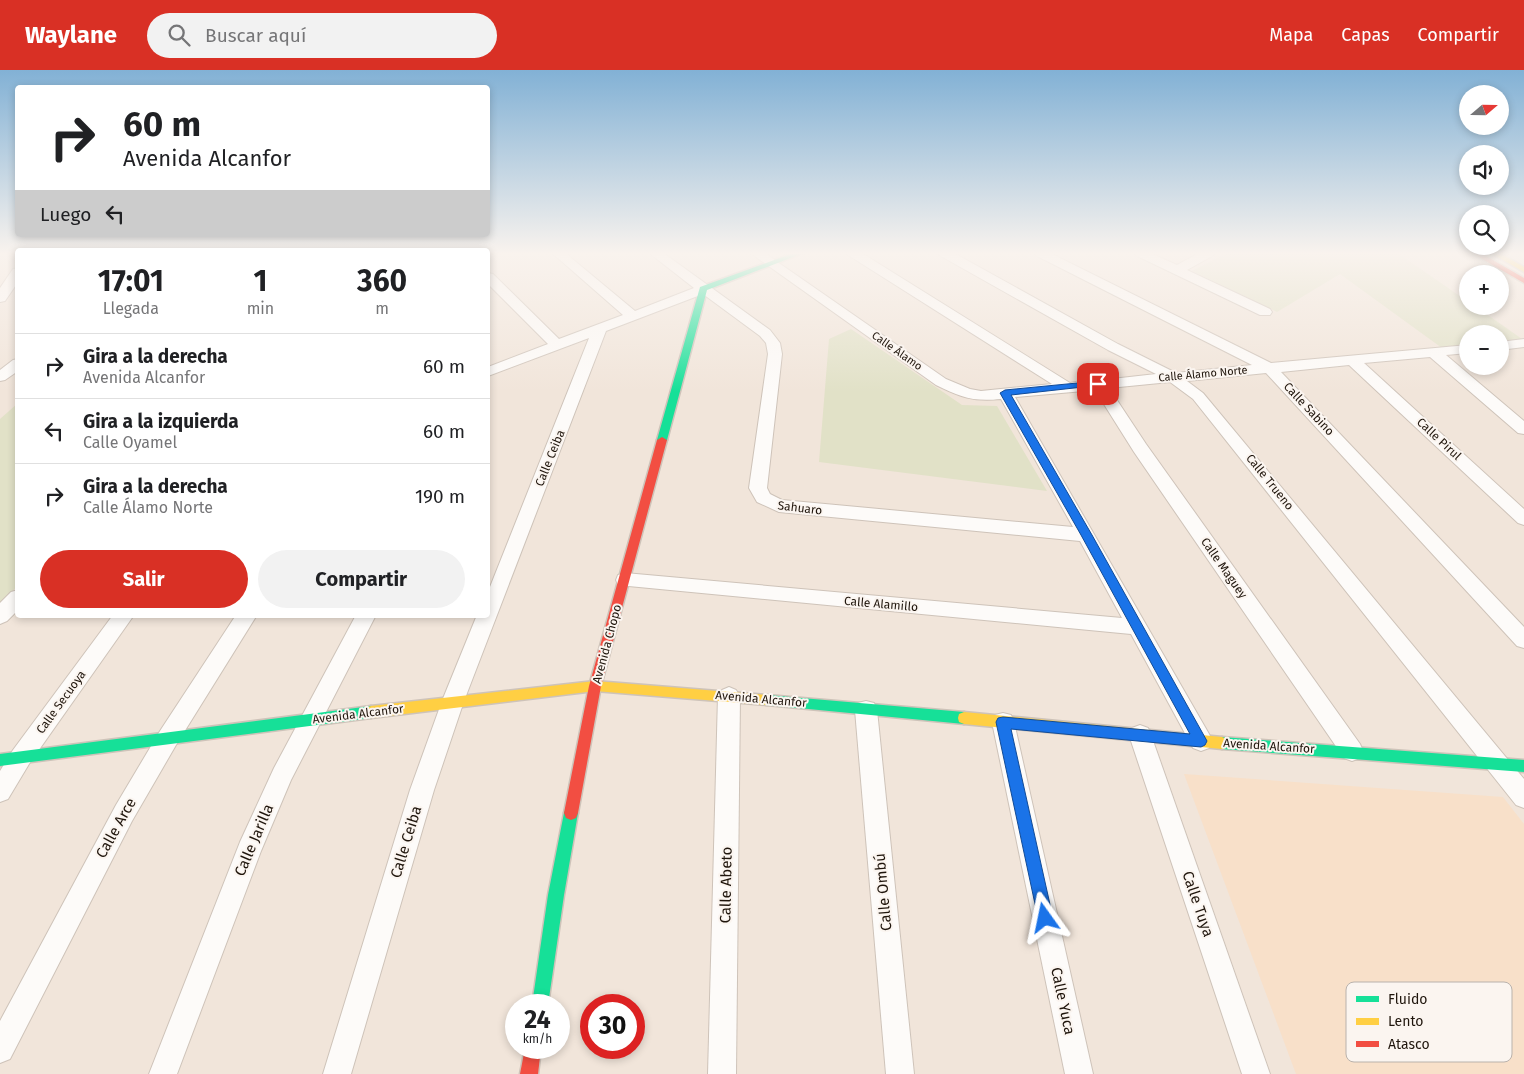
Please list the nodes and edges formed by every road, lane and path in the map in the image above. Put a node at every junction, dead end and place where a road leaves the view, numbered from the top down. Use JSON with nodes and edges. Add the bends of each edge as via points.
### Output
{"nodes":[{"id":1,"x":510,"y":299,"type":"edge"},
{"id":2,"x":613,"y":299,"type":"edge"},
{"id":3,"x":677,"y":299,"type":"edge"},
{"id":4,"x":700,"y":299,"type":"edge"},
{"id":5,"x":717,"y":299,"type":"edge"},
{"id":6,"x":823,"y":299,"type":"edge"},
{"id":7,"x":926,"y":299,"type":"edge"},
{"id":8,"x":1027,"y":299,"type":"edge"},
{"id":9,"x":1132,"y":299,"type":"edge"},
{"id":10,"x":1237,"y":299,"type":"edge"},
{"id":11,"x":1265,"y":312,"type":"dead end"},
{"id":12,"x":633,"y":316,"type":"junction"},
{"id":13,"x":600,"y":328,"type":"junction"},
{"id":14,"x":557,"y":345,"type":"junction"},
{"id":15,"x":1509,"y":346,"type":"edge"},
{"id":16,"x":1522,"y":346,"type":"edge"},
{"id":17,"x":1459,"y":350,"type":"edge"},
{"id":18,"x":1433,"y":352,"type":"junction"},
{"id":19,"x":1352,"y":360,"type":"junction"},
{"id":20,"x":15,"y":365,"type":"edge"},
{"id":21,"x":1269,"y":368,"type":"junction"},
{"id":22,"x":490,"y":371,"type":"edge"},
{"id":23,"x":1171,"y":376,"type":"junction"},
{"id":24,"x":0,"y":377,"type":"edge"},
{"id":25,"x":941,"y":382,"type":"joint"},
{"id":26,"x":1098,"y":384,"type":"junction"},
{"id":27,"x":1065,"y":386,"type":"junction"},
{"id":28,"x":1005,"y":393,"type":"junction"},
{"id":29,"x":1524,"y":429,"type":"edge"},
{"id":30,"x":1524,"y":519,"type":"edge"},
{"id":31,"x":1086,"y":535,"type":"junction"},
{"id":32,"x":625,"y":580,"type":"junction"},
{"id":33,"x":15,"y":600,"type":"edge"},
{"id":34,"x":490,"y":607,"type":"edge"},
{"id":35,"x":0,"y":616,"type":"edge"},
{"id":36,"x":122,"y":618,"type":"edge"},
{"id":37,"x":245,"y":618,"type":"edge"},
{"id":38,"x":364,"y":618,"type":"edge"},
{"id":39,"x":486,"y":618,"type":"edge"},
{"id":40,"x":1138,"y":628,"type":"junction"},
{"id":41,"x":1524,"y":640,"type":"edge"},
{"id":42,"x":595,"y":686,"type":"junction"},
{"id":43,"x":729,"y":696,"type":"junction"},
{"id":44,"x":453,"y":701,"type":"junction"},
{"id":45,"x":866,"y":710,"type":"junction"},
{"id":46,"x":311,"y":720,"type":"junction"},
{"id":47,"x":1003,"y":722,"type":"junction"},
{"id":48,"x":1140,"y":735,"type":"junction"},
{"id":49,"x":168,"y":738,"type":"junction"},
{"id":50,"x":1201,"y":741,"type":"junction"},
{"id":51,"x":1352,"y":751,"type":"junction"},
{"id":52,"x":21,"y":757,"type":"junction"},
{"id":53,"x":0,"y":760,"type":"edge"},
{"id":54,"x":1497,"y":763,"type":"junction"},
{"id":55,"x":1524,"y":766,"type":"edge"},
{"id":56,"x":0,"y":791,"type":"edge"},
{"id":57,"x":1524,"y":797,"type":"edge"},
{"id":58,"x":542,"y":994,"type":"edge"},
{"id":59,"x":0,"y":1049,"type":"edge"},
{"id":60,"x":531,"y":1059,"type":"edge"},
{"id":61,"x":163,"y":1074,"type":"edge"},
{"id":62,"x":337,"y":1074,"type":"edge"},
{"id":63,"x":529,"y":1074,"type":"edge"},
{"id":64,"x":722,"y":1074,"type":"edge"},
{"id":65,"x":900,"y":1074,"type":"edge"},
{"id":66,"x":1079,"y":1074,"type":"edge"},
{"id":67,"x":1256,"y":1074,"type":"edge"}],
"edges":[{"from":1,"to":14,"type":"street"},
{"from":2,"to":12,"type":"street"},
{"from":3,"to":12,"type":"street"},
{"from":4,"to":32,"type":"street","name":"Avenida Chopo"},
{"from":5,"to":31,"type":"street","name":"Sahuaro","via":[[765,333],[773,343],[775,354],[758,488],[769,503]]},
{"from":6,"to":25,"type":"street","name":"Calle Álamo"},
{"from":7,"to":27,"type":"street"},
{"from":8,"to":23,"type":"street","name":"Calle Trueno"},
{"from":9,"to":21,"type":"street","name":"Calle Sabino"},
{"from":10,"to":11,"type":"street"},
{"from":12,"to":13,"type":"street"},
{"from":13,"to":14,"type":"street"},
{"from":13,"to":34,"type":"street","name":"Calle Ceiba"},
{"from":14,"to":22,"type":"street"},
{"from":15,"to":16,"type":"street"},
{"from":17,"to":18,"type":"street","name":"Calle Álamo Norte"},
{"from":18,"to":19,"type":"street","name":"Calle Álamo Norte"},
{"from":18,"to":29,"type":"street"},
{"from":19,"to":21,"type":"street","name":"Calle Álamo Norte"},
{"from":19,"to":30,"type":"street","name":"Calle Pirul"},
{"from":20,"to":24,"type":"street"},
{"from":21,"to":23,"type":"street","name":"Calle Álamo Norte"},
{"from":21,"to":41,"type":"street","name":"Calle Sabino"},
{"from":23,"to":26,"type":"street","name":"Calle Álamo Norte"},
{"from":23,"to":54,"type":"street","name":"Calle Trueno","via":[[1207,405]]},
{"from":25,"to":28,"type":"street","name":"Calle Álamo Norte","via":[[966,394]]},
{"from":26,"to":27,"type":"street","name":"Calle Álamo Norte"},
{"from":26,"to":51,"type":"street","name":"Calle Maguey"},
{"from":27,"to":28,"type":"street","name":"Calle Álamo Norte"},
{"from":28,"to":31,"type":"street"},
{"from":31,"to":40,"type":"street"},
{"from":32,"to":40,"type":"street","name":"Calle Alamillo"},
{"from":32,"to":42,"type":"street","name":"Avenida Chopo"},
{"from":33,"to":35,"type":"street"},
{"from":36,"to":52,"type":"street","name":"Calle Secuoya"},
{"from":37,"to":49,"type":"street","name":"Calle Arce"},
{"from":38,"to":46,"type":"street","name":"Calle Jarilla"},
{"from":39,"to":44,"type":"street","name":"Calle Ceiba"},
{"from":40,"to":50,"type":"street"},
{"from":42,"to":43,"type":"street","name":"Avenida Alcanfor"},
{"from":42,"to":44,"type":"street","name":"Avenida Alcanfor"},
{"from":42,"to":58,"type":"street","name":"Avenida Chopo","via":[[556,896]]},
{"from":43,"to":45,"type":"street","name":"Avenida Alcanfor"},
{"from":43,"to":64,"type":"street","name":"Calle Abeto"},
{"from":44,"to":46,"type":"street","name":"Avenida Alcanfor"},
{"from":44,"to":62,"type":"street","name":"Calle Ceiba","via":[[402,853]]},
{"from":45,"to":47,"type":"street","name":"Avenida Alcanfor"},
{"from":45,"to":65,"type":"street","name":"Calle Ombú"},
{"from":46,"to":49,"type":"street","name":"Avenida Alcanfor"},
{"from":46,"to":61,"type":"street","name":"Calle Jarilla","via":[[249,850]]},
{"from":47,"to":48,"type":"street","name":"Avenida Alcanfor"},
{"from":47,"to":66,"type":"street","name":"Calle Yuca"},
{"from":48,"to":50,"type":"street","name":"Avenida Alcanfor"},
{"from":48,"to":67,"type":"street","name":"Calle Tuya"},
{"from":49,"to":52,"type":"street","name":"Avenida Alcanfor"},
{"from":49,"to":59,"type":"street","name":"Calle Arce","via":[[124,812]]},
{"from":50,"to":51,"type":"street","name":"Avenida Alcanfor"},
{"from":51,"to":54,"type":"street","name":"Avenida Alcanfor"},
{"from":52,"to":53,"type":"street","name":"Avenida Alcanfor"},
{"from":52,"to":56,"type":"street","name":"Calle Secuoya"},
{"from":54,"to":55,"type":"street","name":"Avenida Alcanfor"},
{"from":54,"to":57,"type":"street","name":"Calle Trueno"},
{"from":60,"to":63,"type":"street"}]}
